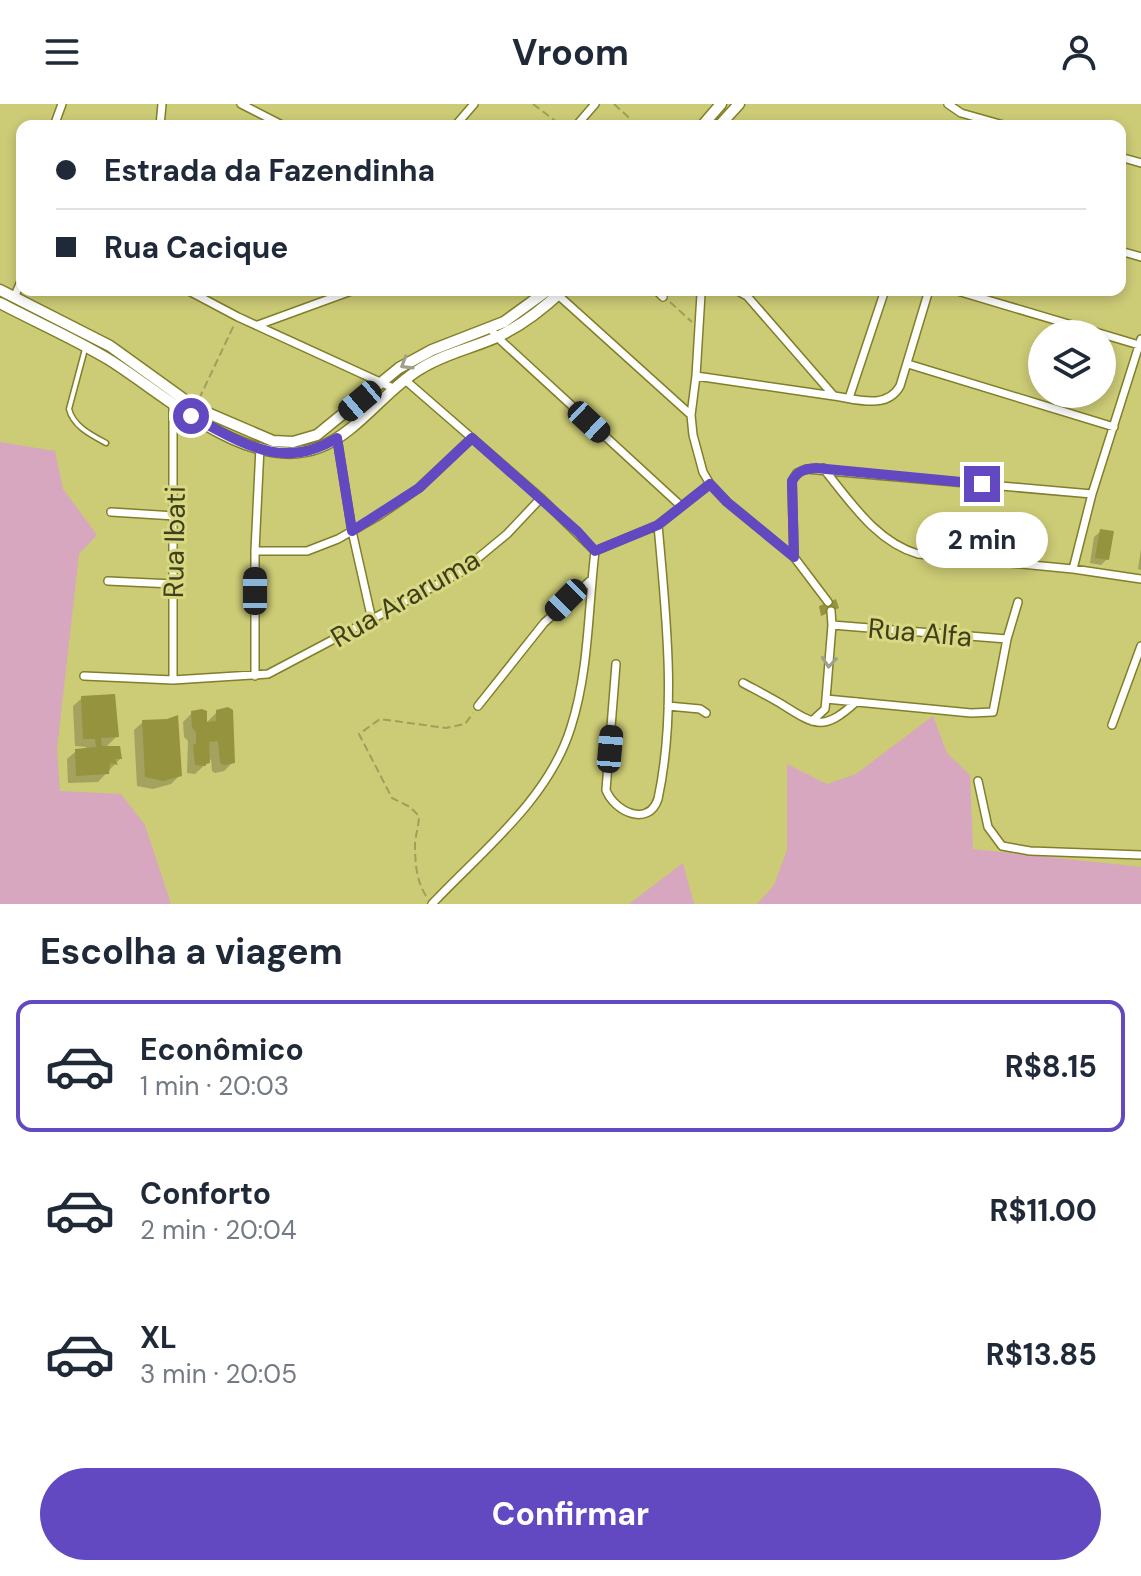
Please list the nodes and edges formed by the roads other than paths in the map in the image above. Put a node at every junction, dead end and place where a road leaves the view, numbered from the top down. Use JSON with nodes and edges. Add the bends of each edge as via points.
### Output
{"nodes":[{"id":1,"x":241,"y":104,"type":"edge"},
{"id":2,"x":474,"y":104,"type":"edge"},
{"id":3,"x":595,"y":104,"type":"edge"},
{"id":4,"x":721,"y":104,"type":"edge"},
{"id":5,"x":739,"y":104,"type":"edge"},
{"id":6,"x":948,"y":104,"type":"edge"},
{"id":7,"x":256,"y":107,"type":"edge"},
{"id":8,"x":275,"y":120,"type":"edge"},
{"id":9,"x":460,"y":120,"type":"edge"},
{"id":10,"x":581,"y":120,"type":"edge"},
{"id":11,"x":707,"y":120,"type":"edge"},
{"id":12,"x":724,"y":120,"type":"edge"},
{"id":13,"x":986,"y":120,"type":"edge"},
{"id":14,"x":0,"y":290,"type":"edge"},
{"id":15,"x":16,"y":293,"type":"edge"},
{"id":16,"x":198,"y":296,"type":"edge"},
{"id":17,"x":338,"y":296,"type":"edge"},
{"id":18,"x":552,"y":296,"type":"edge"},
{"id":19,"x":560,"y":296,"type":"edge"},
{"id":20,"x":701,"y":296,"type":"edge"},
{"id":21,"x":752,"y":296,"type":"edge"},
{"id":22,"x":883,"y":296,"type":"edge"},
{"id":23,"x":927,"y":296,"type":"edge"},
{"id":24,"x":975,"y":296,"type":"edge"},
{"id":25,"x":14,"y":298,"type":"junction"},
{"id":26,"x":0,"y":303,"type":"edge"},
{"id":27,"x":282,"y":317,"type":"junction"},
{"id":28,"x":258,"y":325,"type":"junction"},
{"id":29,"x":276,"y":333,"type":"junction"},
{"id":30,"x":494,"y":333,"type":"junction"},
{"id":31,"x":1140,"y":342,"type":"edge"},
{"id":32,"x":86,"y":347,"type":"junction"},
{"id":33,"x":1138,"y":362,"type":"edge"},
{"id":34,"x":908,"y":364,"type":"junction"},
{"id":35,"x":696,"y":376,"type":"junction"},
{"id":36,"x":404,"y":379,"type":"junction"},
{"id":37,"x":382,"y":382,"type":"junction"},
{"id":38,"x":393,"y":388,"type":"junction"},
{"id":39,"x":834,"y":396,"type":"junction"},
{"id":40,"x":849,"y":398,"type":"junction"},
{"id":41,"x":173,"y":405,"type":"junction"},
{"id":42,"x":691,"y":415,"type":"junction"},
{"id":43,"x":1114,"y":427,"type":"junction"},
{"id":44,"x":265,"y":437,"type":"junction"},
{"id":45,"x":337,"y":438,"type":"junction"},
{"id":46,"x":472,"y":438,"type":"junction"},
{"id":47,"x":106,"y":443,"type":"dead end"},
{"id":48,"x":258,"y":450,"type":"junction"},
{"id":49,"x":823,"y":468,"type":"junction"},
{"id":50,"x":710,"y":484,"type":"junction"},
{"id":51,"x":1092,"y":494,"type":"junction"},
{"id":52,"x":541,"y":498,"type":"junction"},
{"id":53,"x":681,"y":506,"type":"junction"},
{"id":54,"x":111,"y":512,"type":"dead end"},
{"id":55,"x":175,"y":516,"type":"junction"},
{"id":56,"x":658,"y":525,"type":"junction"},
{"id":57,"x":352,"y":531,"type":"junction"},
{"id":58,"x":255,"y":551,"type":"junction"},
{"id":59,"x":595,"y":551,"type":"junction"},
{"id":60,"x":794,"y":557,"type":"junction"},
{"id":61,"x":1073,"y":569,"type":"junction"},
{"id":62,"x":592,"y":579,"type":"junction"},
{"id":63,"x":1141,"y":579,"type":"edge"},
{"id":64,"x":108,"y":581,"type":"dead end"},
{"id":65,"x":173,"y":584,"type":"junction"},
{"id":66,"x":828,"y":602,"type":"dead end"},
{"id":67,"x":1018,"y":602,"type":"dead end"},
{"id":68,"x":831,"y":611,"type":"dead end"},
{"id":69,"x":372,"y":620,"type":"junction"},
{"id":70,"x":832,"y":625,"type":"junction"},
{"id":71,"x":1007,"y":639,"type":"junction"},
{"id":72,"x":1141,"y":646,"type":"edge"},
{"id":73,"x":616,"y":664,"type":"dead end"},
{"id":74,"x":84,"y":676,"type":"dead end"},
{"id":75,"x":255,"y":676,"type":"junction"},
{"id":76,"x":173,"y":680,"type":"junction"},
{"id":77,"x":743,"y":683,"type":"dead end"},
{"id":78,"x":826,"y":699,"type":"junction"},
{"id":79,"x":856,"y":702,"type":"junction"},
{"id":80,"x":478,"y":706,"type":"road end"},
{"id":81,"x":668,"y":706,"type":"junction"},
{"id":82,"x":706,"y":713,"type":"dead end"},
{"id":83,"x":810,"y":722,"type":"junction"},
{"id":84,"x":1112,"y":725,"type":"dead end"},
{"id":85,"x":978,"y":781,"type":"dead end"},
{"id":86,"x":1141,"y":855,"type":"edge"},
{"id":87,"x":432,"y":904,"type":"edge"}],
"edges":[{"from":1,"to":7,"type":"street"},
{"from":2,"to":9,"type":"street"},
{"from":3,"to":10,"type":"street"},
{"from":4,"to":11,"type":"main road"},
{"from":5,"to":12,"type":"main road"},
{"from":6,"to":13,"type":"street"},
{"from":7,"to":8,"type":"street"},
{"from":14,"to":25,"type":"main road"},
{"from":15,"to":25,"type":"street"},
{"from":16,"to":28,"type":"street"},
{"from":17,"to":27,"type":"street"},
{"from":18,"to":30,"type":"main road","via":[[528,319]]},
{"from":19,"to":42,"type":"street"},
{"from":20,"to":35,"type":"street"},
{"from":21,"to":39,"type":"street"},
{"from":22,"to":40,"type":"street"},
{"from":23,"to":34,"type":"street"},
{"from":24,"to":31,"type":"street"},
{"from":25,"to":44,"type":"main road","via":[[110,346],[196,408]]},
{"from":26,"to":32,"type":"main road"},
{"from":27,"to":28,"type":"street"},
{"from":27,"to":29,"type":"street"},
{"from":28,"to":29,"type":"street"},
{"from":29,"to":37,"type":"street"},
{"from":30,"to":36,"type":"main road"},
{"from":30,"to":37,"type":"main road","one_way":true,"via":[[432,350]]},
{"from":30,"to":53,"type":"street"},
{"from":31,"to":33,"type":"street"},
{"from":32,"to":41,"type":"main road"},
{"from":32,"to":47,"type":"lane","via":[[69,409],[71,418]]},
{"from":33,"to":43,"type":"street"},
{"from":34,"to":40,"type":"street","via":[[889,399]]},
{"from":34,"to":43,"type":"street"},
{"from":35,"to":39,"type":"street"},
{"from":35,"to":42,"type":"street"},
{"from":36,"to":38,"type":"main road"},
{"from":36,"to":46,"type":"street"},
{"from":37,"to":38,"type":"street"},
{"from":37,"to":44,"type":"main road","via":[[306,440],[286,443]]},
{"from":38,"to":45,"type":"main road"},
{"from":39,"to":40,"type":"street"},
{"from":41,"to":48,"type":"main road"},
{"from":41,"to":55,"type":"street","name":"Rua Ibati"},
{"from":42,"to":50,"type":"street"},
{"from":43,"to":51,"type":"street"},
{"from":44,"to":48,"type":"street"},
{"from":45,"to":48,"type":"main road","via":[[293,454]]},
{"from":45,"to":57,"type":"street"},
{"from":46,"to":52,"type":"street"},
{"from":46,"to":57,"type":"street","via":[[419,488]]},
{"from":48,"to":58,"type":"street"},
{"from":49,"to":51,"type":"street"},
{"from":49,"to":60,"type":"street","via":[[806,469],[792,481]]},
{"from":49,"to":61,"type":"street","via":[[862,516],[904,550]]},
{"from":50,"to":53,"type":"street"},
{"from":50,"to":60,"type":"street"},
{"from":51,"to":61,"type":"street"},
{"from":52,"to":59,"type":"street"},
{"from":52,"to":69,"type":"street","name":"Rua Araruma","via":[[461,572]]},
{"from":53,"to":56,"type":"street"},
{"from":54,"to":55,"type":"street"},
{"from":55,"to":65,"type":"street","name":"Rua Ibati"},
{"from":56,"to":59,"type":"street"},
{"from":56,"to":81,"type":"street"},
{"from":57,"to":58,"type":"street","via":[[307,551]]},
{"from":57,"to":69,"type":"street"},
{"from":58,"to":75,"type":"street"},
{"from":59,"to":62,"type":"street"},
{"from":60,"to":66,"type":"street"},
{"from":61,"to":63,"type":"street"},
{"from":62,"to":80,"type":"street","via":[[544,623]]},
{"from":62,"to":87,"type":"street","via":[[582,682],[561,753],[528,803]]},
{"from":64,"to":65,"type":"street"},
{"from":65,"to":76,"type":"street","name":"Rua Ibati"},
{"from":67,"to":71,"type":"street"},
{"from":68,"to":70,"type":"street"},
{"from":69,"to":75,"type":"street","name":"Rua Araruma","via":[[278,670]]},
{"from":70,"to":71,"type":"street","name":"Rua Alfa"},
{"from":70,"to":78,"type":"street","one_way":true},
{"from":71,"to":79,"type":"street","via":[[993,712]]},
{"from":72,"to":84,"type":"street"},
{"from":73,"to":81,"type":"street","via":[[606,790],[624,812],[639,814],[656,806]]},
{"from":74,"to":76,"type":"street","name":"Rua Araruma"},
{"from":75,"to":76,"type":"street","name":"Rua Araruma"},
{"from":77,"to":83,"type":"street"},
{"from":78,"to":79,"type":"street"},
{"from":78,"to":83,"type":"street","via":[[825,709]]},
{"from":79,"to":83,"type":"street","via":[[823,723]]},
{"from":81,"to":82,"type":"street"},
{"from":85,"to":86,"type":"street","via":[[988,827],[1002,846]]}]}
